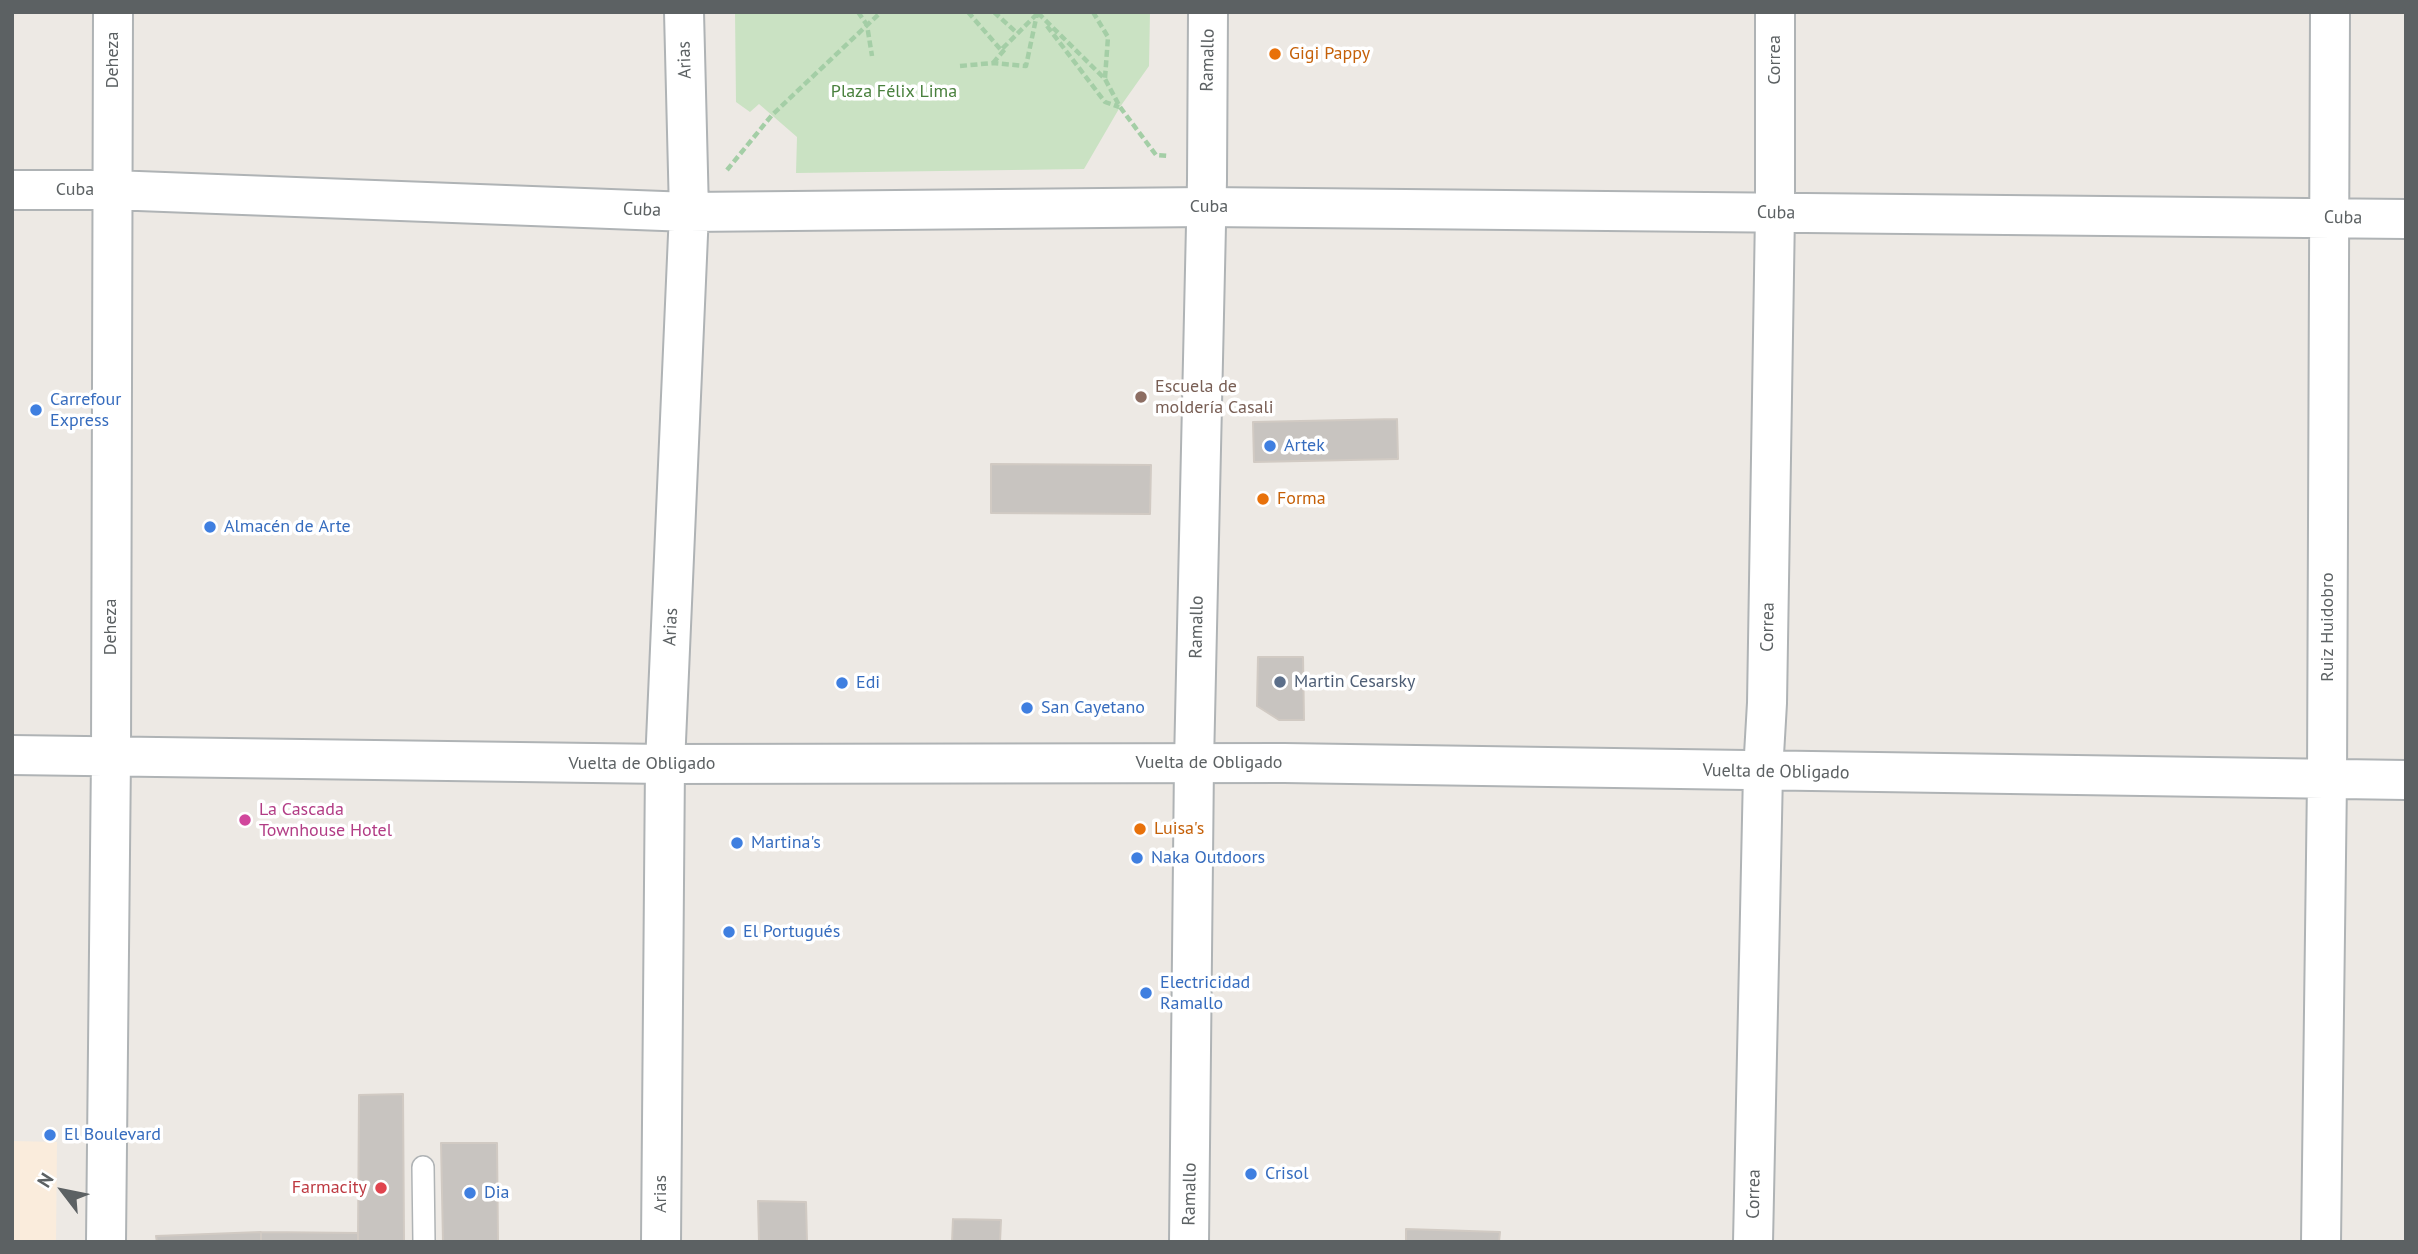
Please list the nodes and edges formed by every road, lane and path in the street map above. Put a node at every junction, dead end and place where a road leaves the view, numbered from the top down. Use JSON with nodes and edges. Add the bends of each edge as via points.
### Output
{"nodes":[{"id":1,"x":113,"y":12,"type":"edge"},
{"id":2,"x":684,"y":12,"type":"edge"},
{"id":3,"x":859,"y":12,"type":"edge"},
{"id":4,"x":881,"y":12,"type":"edge"},
{"id":5,"x":995,"y":12,"type":"edge"},
{"id":6,"x":1093,"y":12,"type":"edge"},
{"id":7,"x":1208,"y":12,"type":"edge"},
{"id":8,"x":1775,"y":12,"type":"edge"},
{"id":9,"x":2330,"y":12,"type":"edge"},
{"id":10,"x":971,"y":13,"type":"edge"},
{"id":11,"x":1038,"y":13,"type":"edge"},
{"id":12,"x":867,"y":25,"type":"junction"},
{"id":13,"x":872,"y":57,"type":"dead end"},
{"id":14,"x":993,"y":63,"type":"junction"},
{"id":15,"x":960,"y":66,"type":"dead end"},
{"id":16,"x":1105,"y":79,"type":"junction"},
{"id":17,"x":1120,"y":107,"type":"junction"},
{"id":18,"x":1207,"y":159,"type":"junction"},
{"id":19,"x":12,"y":190,"type":"edge"},
{"id":20,"x":112,"y":191,"type":"junction"},
{"id":21,"x":1206,"y":207,"type":"junction"},
{"id":22,"x":689,"y":212,"type":"junction"},
{"id":23,"x":1775,"y":213,"type":"junction"},
{"id":24,"x":2328,"y":218,"type":"junction"},
{"id":25,"x":2406,"y":219,"type":"edge"},
{"id":26,"x":12,"y":755,"type":"edge"},
{"id":27,"x":111,"y":756,"type":"junction"},
{"id":28,"x":1194,"y":763,"type":"junction"},
{"id":29,"x":665,"y":764,"type":"junction"},
{"id":30,"x":1763,"y":772,"type":"junction"},
{"id":31,"x":2328,"y":780,"type":"junction"},
{"id":32,"x":2406,"y":780,"type":"edge"},
{"id":33,"x":423,"y":1167,"type":"dead end"},
{"id":34,"x":106,"y":1242,"type":"edge"},
{"id":35,"x":424,"y":1242,"type":"edge"},
{"id":36,"x":661,"y":1242,"type":"edge"},
{"id":37,"x":1189,"y":1242,"type":"edge"},
{"id":38,"x":1753,"y":1242,"type":"edge"},
{"id":39,"x":2320,"y":1242,"type":"edge"}],
"edges":[{"from":1,"to":20,"type":"street","name":"Deheza"},
{"from":2,"to":22,"type":"street","name":"Arias"},
{"from":3,"to":12,"type":"path"},
{"from":4,"to":12,"type":"path"},
{"from":5,"to":11,"type":"path","via":[[1016,34]]},
{"from":6,"to":16,"type":"path","via":[[1108,37]]},
{"from":7,"to":18,"type":"street","name":"Ramallo"},
{"from":8,"to":23,"type":"street","name":"Correa"},
{"from":9,"to":24,"type":"street","name":"Ruiz Huidobro"},
{"from":10,"to":11,"type":"path","via":[[1001,50]]},
{"from":11,"to":14,"type":"path"},
{"from":11,"to":14,"type":"path","via":[[1026,66]]},
{"from":11,"to":16,"type":"path"},
{"from":11,"to":17,"type":"path","via":[[1105,102]]},
{"from":12,"to":13,"type":"path"},
{"from":12,"to":22,"type":"path","via":[[772,115]]},
{"from":14,"to":15,"type":"path"},
{"from":16,"to":17,"type":"path"},
{"from":17,"to":18,"type":"path","via":[[1156,155]]},
{"from":18,"to":21,"type":"street","name":"Ramallo"},
{"from":19,"to":20,"type":"street","name":"Cuba"},
{"from":20,"to":22,"type":"street","name":"Cuba"},
{"from":20,"to":27,"type":"street","name":"Deheza"},
{"from":21,"to":22,"type":"street","name":"Cuba"},
{"from":21,"to":23,"type":"street","name":"Cuba"},
{"from":21,"to":28,"type":"street","name":"Ramallo"},
{"from":22,"to":29,"type":"street","name":"Arias"},
{"from":23,"to":24,"type":"street","name":"Cuba"},
{"from":23,"to":30,"type":"street","name":"Correa"},
{"from":24,"to":25,"type":"street","name":"Cuba"},
{"from":24,"to":31,"type":"street","name":"Ruiz Huidobro"},
{"from":26,"to":27,"type":"street","name":"Vuelta de Obligado"},
{"from":27,"to":29,"type":"street","name":"Vuelta de Obligado"},
{"from":27,"to":34,"type":"street","name":"Deheza"},
{"from":28,"to":29,"type":"street","name":"Vuelta de Obligado"},
{"from":28,"to":30,"type":"street","name":"Vuelta de Obligado"},
{"from":28,"to":37,"type":"street","name":"Ramallo"},
{"from":29,"to":36,"type":"street","name":"Arias"},
{"from":30,"to":31,"type":"street","name":"Vuelta de Obligado"},
{"from":30,"to":38,"type":"street","name":"Correa"},
{"from":31,"to":32,"type":"street","name":"Vuelta de Obligado"},
{"from":31,"to":39,"type":"street","name":"Ruiz Huidobro"},
{"from":33,"to":35,"type":"lane"}]}
